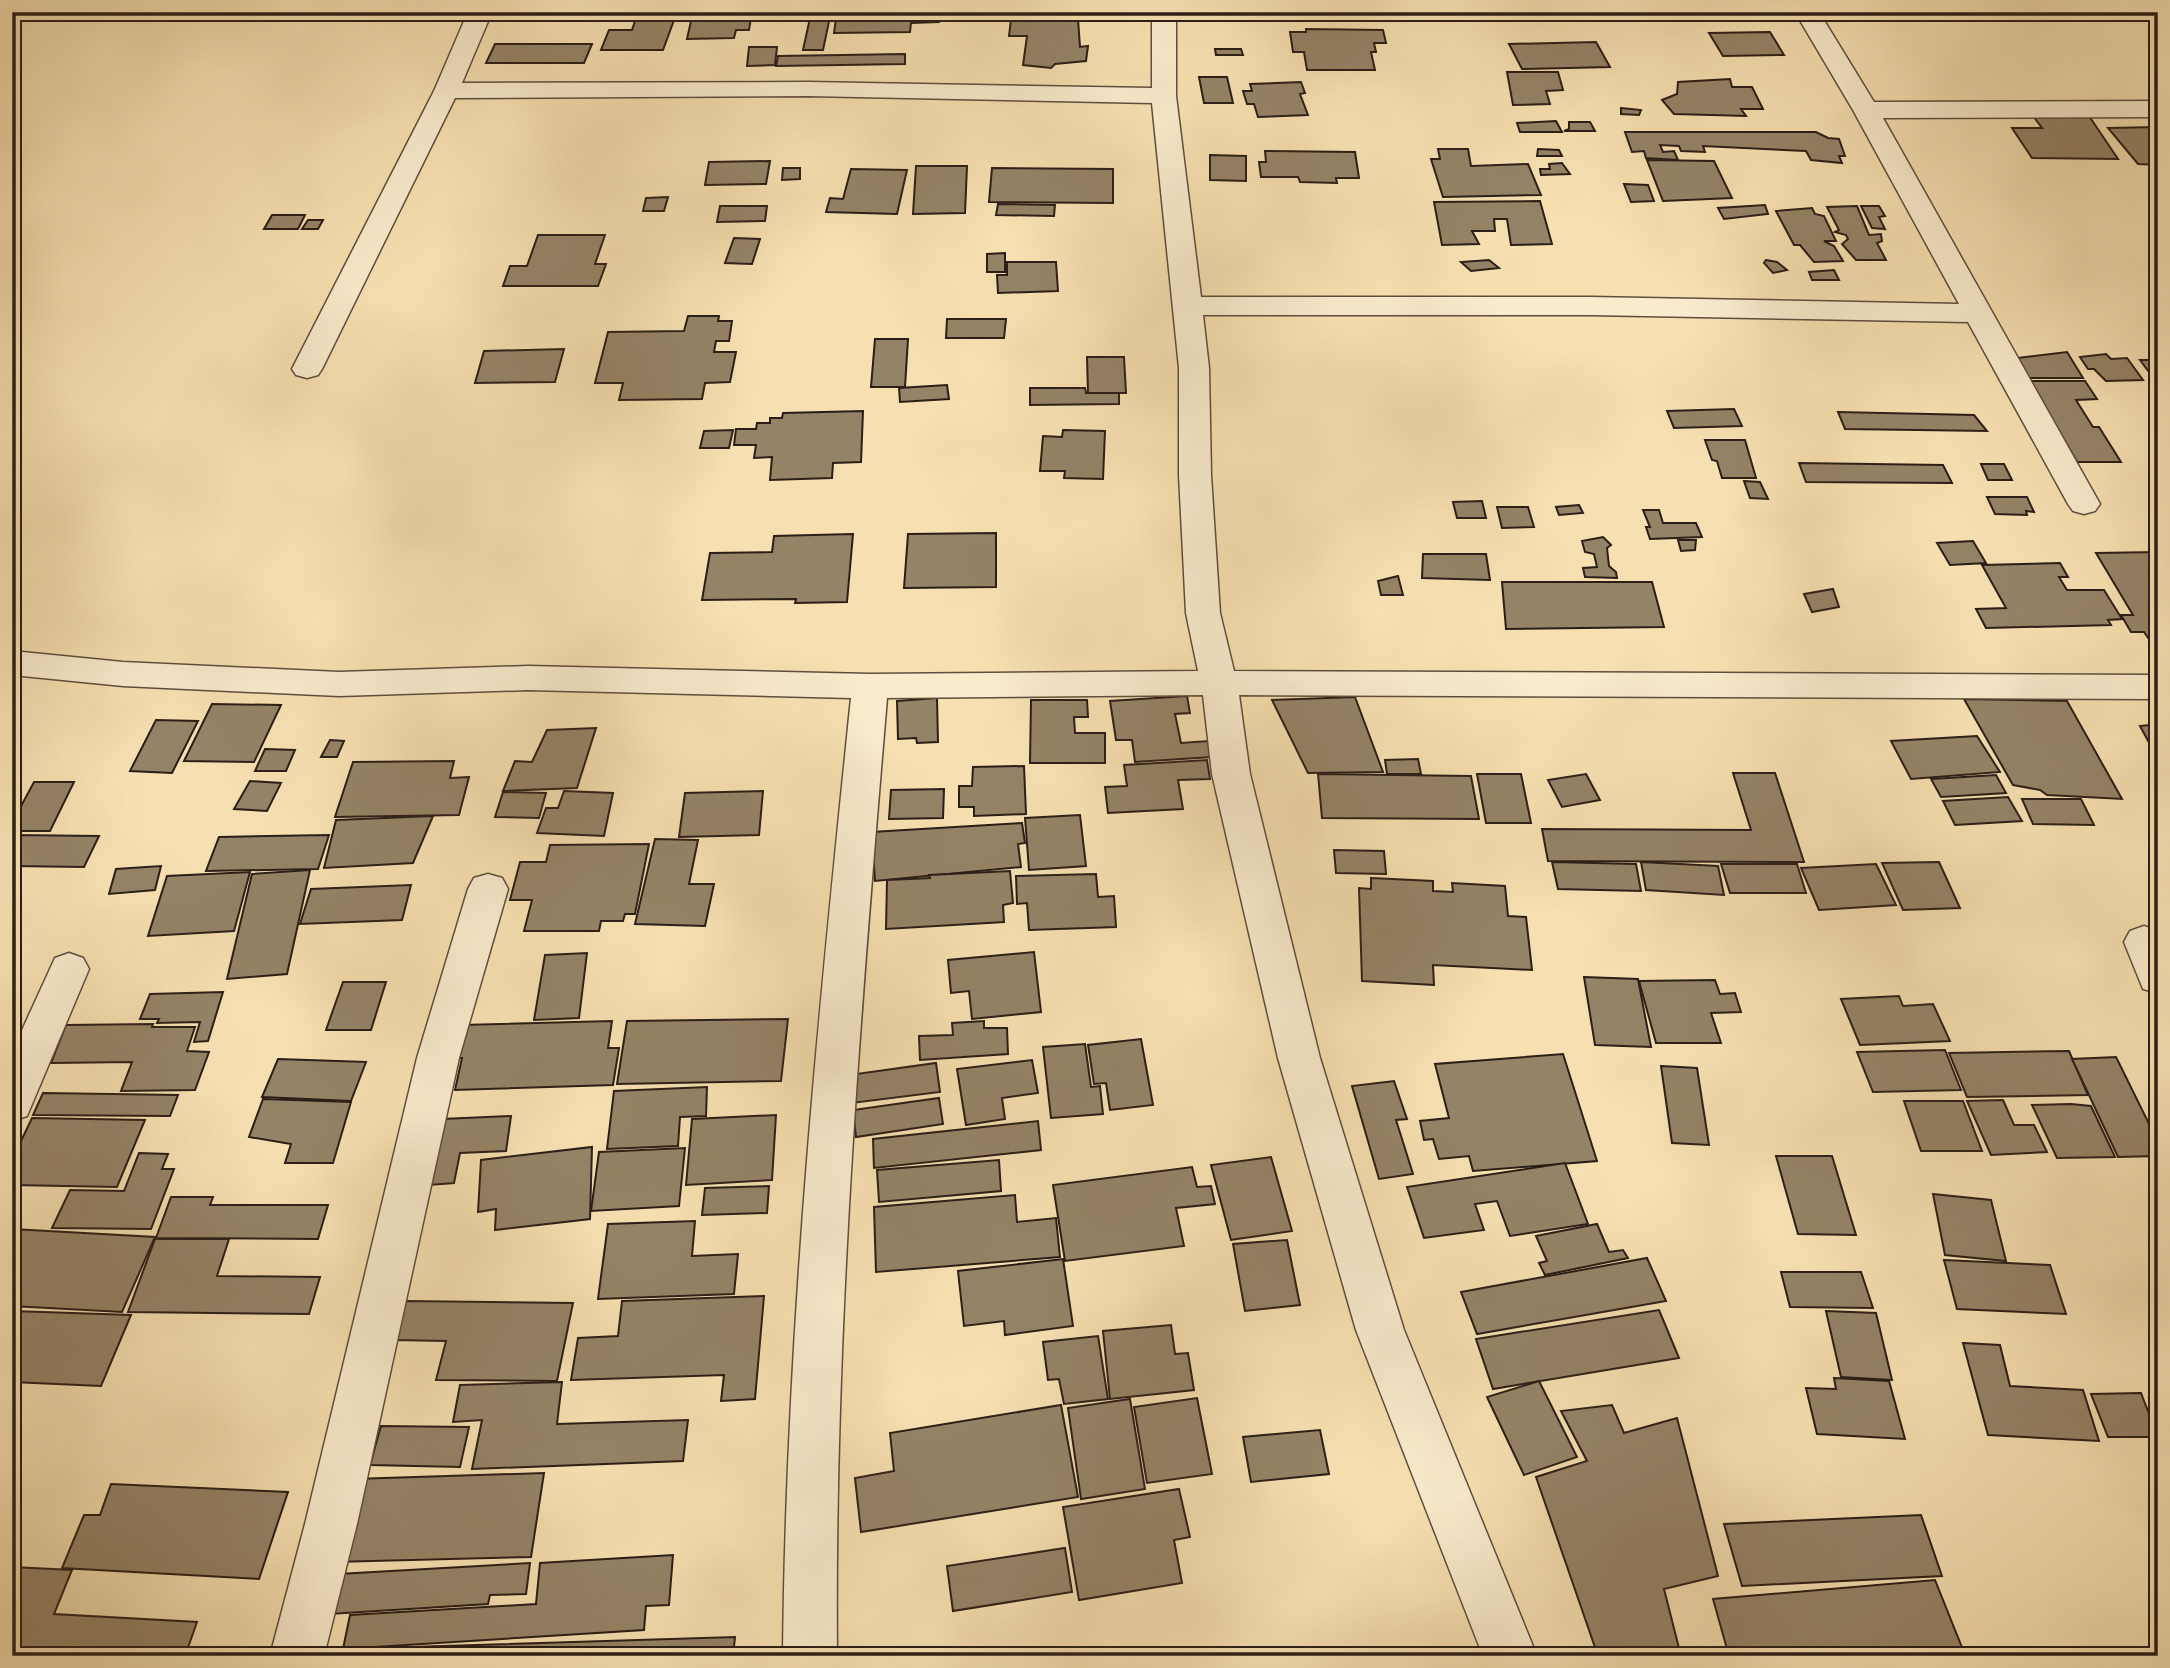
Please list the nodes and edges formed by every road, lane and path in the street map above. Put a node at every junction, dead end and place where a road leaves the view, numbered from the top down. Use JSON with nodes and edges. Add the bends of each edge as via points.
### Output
{"nodes":[{"id":1,"x":480,"y":12,"type":"edge"},
{"id":2,"x":1164,"y":12,"type":"edge"},
{"id":3,"x":1808,"y":12,"type":"edge"},
{"id":4,"x":446,"y":91,"type":"junction"},
{"id":5,"x":1164,"y":96,"type":"junction"},
{"id":6,"x":2158,"y":109,"type":"edge"},
{"id":7,"x":1866,"y":110,"type":"junction"},
{"id":8,"x":1186,"y":306,"type":"junction"},
{"id":9,"x":1978,"y":313,"type":"junction"},
{"id":10,"x":307,"y":369,"type":"dead end"},
{"id":11,"x":2084,"y":504,"type":"dead end"},
{"id":12,"x":12,"y":663,"type":"edge"},
{"id":13,"x":1220,"y":683,"type":"junction"},
{"id":14,"x":870,"y":687,"type":"junction"},
{"id":15,"x":2158,"y":687,"type":"edge"},
{"id":16,"x":488,"y":889,"type":"dead end"},
{"id":17,"x":69,"y":969,"type":"dead end"},
{"id":18,"x":12,"y":1103,"type":"edge"},
{"id":19,"x":297,"y":1656,"type":"edge"},
{"id":20,"x":810,"y":1656,"type":"edge"},
{"id":21,"x":1510,"y":1656,"type":"edge"}],
"edges":[{"from":1,"to":4,"type":"street"},
{"from":2,"to":5,"type":"street"},
{"from":3,"to":7,"type":"street"},
{"from":4,"to":5,"type":"street","via":[[808,89]]},
{"from":4,"to":10,"type":"street"},
{"from":5,"to":8,"type":"street"},
{"from":6,"to":7,"type":"street"},
{"from":7,"to":9,"type":"street"},
{"from":8,"to":9,"type":"street","via":[[1590,306]]},
{"from":8,"to":13,"type":"street","via":[[1194,368],[1203,613]]},
{"from":9,"to":11,"type":"street"},
{"from":12,"to":14,"type":"street","via":[[123,674],[339,684],[528,678]]},
{"from":13,"to":14,"type":"street"},
{"from":13,"to":15,"type":"street"},
{"from":13,"to":21,"type":"street","via":[[1231,774],[1263,919],[1345,1220],[1380,1330]]},
{"from":14,"to":20,"type":"street","via":[[825,1167],[809,1567]]},
{"from":16,"to":19,"type":"street","via":[[438,1058]]},
{"from":17,"to":18,"type":"street"}]}
